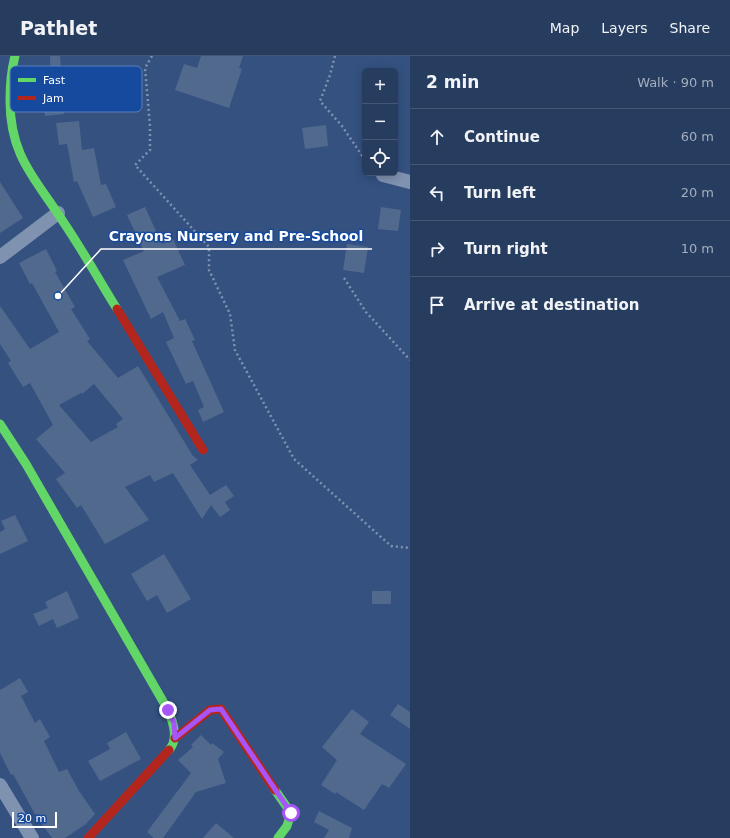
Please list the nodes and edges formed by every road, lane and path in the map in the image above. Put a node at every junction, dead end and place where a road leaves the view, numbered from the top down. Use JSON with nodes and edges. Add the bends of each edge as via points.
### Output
{"nodes":[{"id":1,"x":15,"y":56,"type":"edge"},
{"id":2,"x":152,"y":56,"type":"edge"},
{"id":3,"x":335,"y":56,"type":"edge"},
{"id":4,"x":12,"y":66,"type":"edge"},
{"id":5,"x":11,"y":112,"type":"edge"},
{"id":6,"x":362,"y":156,"type":"edge"},
{"id":7,"x":387,"y":176,"type":"edge"},
{"id":8,"x":410,"y":182,"type":"edge"},
{"id":9,"x":58,"y":213,"type":"junction"},
{"id":10,"x":0,"y":257,"type":"edge"},
{"id":11,"x":344,"y":278,"type":"dead end"},
{"id":12,"x":410,"y":360,"type":"edge"},
{"id":13,"x":0,"y":424,"type":"edge"},
{"id":14,"x":203,"y":450,"type":"dead end"},
{"id":15,"x":410,"y":548,"type":"edge"},
{"id":16,"x":175,"y":738,"type":"junction"},
{"id":17,"x":0,"y":784,"type":"edge"},
{"id":18,"x":32,"y":838,"type":"edge"},
{"id":19,"x":88,"y":838,"type":"edge"},
{"id":20,"x":278,"y":838,"type":"edge"}],
"edges":[{"from":1,"to":4,"type":"street"},
{"from":2,"to":15,"type":"path","via":[[145,68],[150,150],[135,165],[209,247],[209,270],[230,314],[236,350],[294,459],[391,546]]},
{"from":3,"to":6,"type":"path","via":[[320,101],[342,126]]},
{"from":5,"to":9,"type":"street","via":[[14,139],[31,173]]},
{"from":7,"to":8,"type":"street"},
{"from":9,"to":10,"type":"street"},
{"from":9,"to":14,"type":"street"},
{"from":11,"to":12,"type":"path","via":[[366,312]]},
{"from":13,"to":16,"type":"street","via":[[26,464],[168,710],[174,723]]},
{"from":16,"to":19,"type":"street","via":[[171,748]]},
{"from":16,"to":20,"type":"street","via":[[210,710],[221,709],[291,813],[287,826]]},
{"from":17,"to":18,"type":"street"}]}
